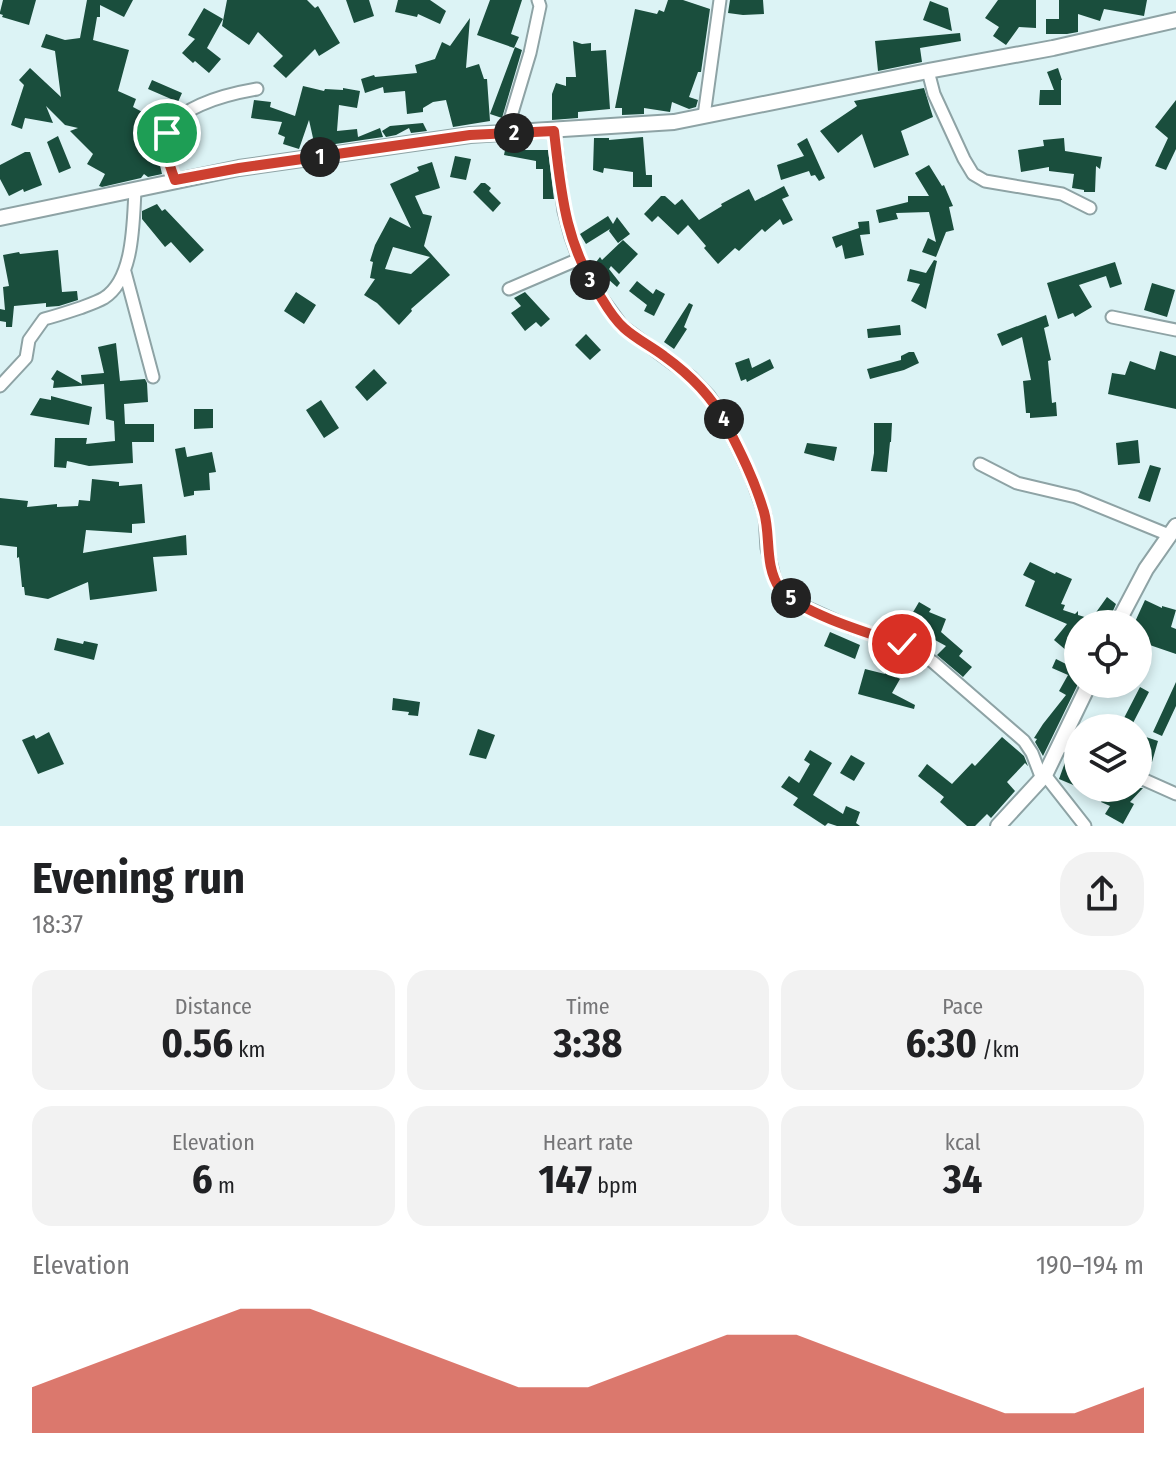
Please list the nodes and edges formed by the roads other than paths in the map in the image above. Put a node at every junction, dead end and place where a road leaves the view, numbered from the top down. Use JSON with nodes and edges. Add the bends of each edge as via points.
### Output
{"nodes":[{"id":1,"x":538,"y":0,"type":"edge"},
{"id":2,"x":720,"y":0,"type":"edge"},
{"id":3,"x":1176,"y":20,"type":"edge"},
{"id":4,"x":928,"y":71,"type":"junction"},
{"id":5,"x":257,"y":89,"type":"dead end"},
{"id":6,"x":704,"y":116,"type":"junction"},
{"id":7,"x":554,"y":131,"type":"junction"},
{"id":8,"x":506,"y":133,"type":"junction"},
{"id":9,"x":175,"y":180,"type":"junction"},
{"id":10,"x":135,"y":191,"type":"junction"},
{"id":11,"x":1090,"y":208,"type":"dead end"},
{"id":12,"x":0,"y":218,"type":"edge"},
{"id":13,"x":579,"y":259,"type":"junction"},
{"id":14,"x":125,"y":272,"type":"junction"},
{"id":15,"x":509,"y":289,"type":"dead end"},
{"id":16,"x":1112,"y":317,"type":"dead end"},
{"id":17,"x":1176,"y":330,"type":"edge"},
{"id":18,"x":153,"y":377,"type":"dead end"},
{"id":19,"x":0,"y":386,"type":"edge"},
{"id":20,"x":980,"y":464,"type":"dead end"},
{"id":21,"x":1173,"y":531,"type":"edge"},
{"id":22,"x":1124,"y":610,"type":"edge"},
{"id":23,"x":1082,"y":698,"type":"edge"},
{"id":24,"x":1060,"y":744,"type":"junction"},
{"id":25,"x":1064,"y":746,"type":"edge"},
{"id":26,"x":1044,"y":777,"type":"junction"},
{"id":27,"x":1152,"y":783,"type":"edge"},
{"id":28,"x":1176,"y":794,"type":"edge"},
{"id":29,"x":998,"y":826,"type":"edge"},
{"id":30,"x":1085,"y":826,"type":"edge"}],
"edges":[{"from":1,"to":8,"type":"street","via":[[530,53]]},
{"from":2,"to":6,"type":"street"},
{"from":3,"to":4,"type":"street"},
{"from":4,"to":6,"type":"street"},
{"from":4,"to":11,"type":"street","via":[[973,174],[985,181],[1062,194]]},
{"from":5,"to":9,"type":"street","via":[[179,117],[165,145]]},
{"from":6,"to":7,"type":"street"},
{"from":7,"to":8,"type":"street"},
{"from":7,"to":13,"type":"street","via":[[564,211]]},
{"from":8,"to":9,"type":"street"},
{"from":9,"to":10,"type":"street"},
{"from":10,"to":12,"type":"street"},
{"from":10,"to":14,"type":"street"},
{"from":13,"to":15,"type":"street"},
{"from":13,"to":26,"type":"street","via":[[622,326],[691,377],[722,415],[765,515],[767,548],[780,589],[808,608],[902,644],[933,662],[1024,741]]},
{"from":14,"to":18,"type":"street"},
{"from":14,"to":19,"type":"street","via":[[104,298],[44,319],[29,340],[26,358]]},
{"from":16,"to":17,"type":"street"},
{"from":20,"to":21,"type":"street","via":[[1017,483]]},
{"from":21,"to":22,"type":"street"},
{"from":23,"to":24,"type":"street"},
{"from":24,"to":25,"type":"street"},
{"from":24,"to":26,"type":"street"},
{"from":26,"to":29,"type":"street"},
{"from":26,"to":30,"type":"street"},
{"from":27,"to":28,"type":"street"}]}
